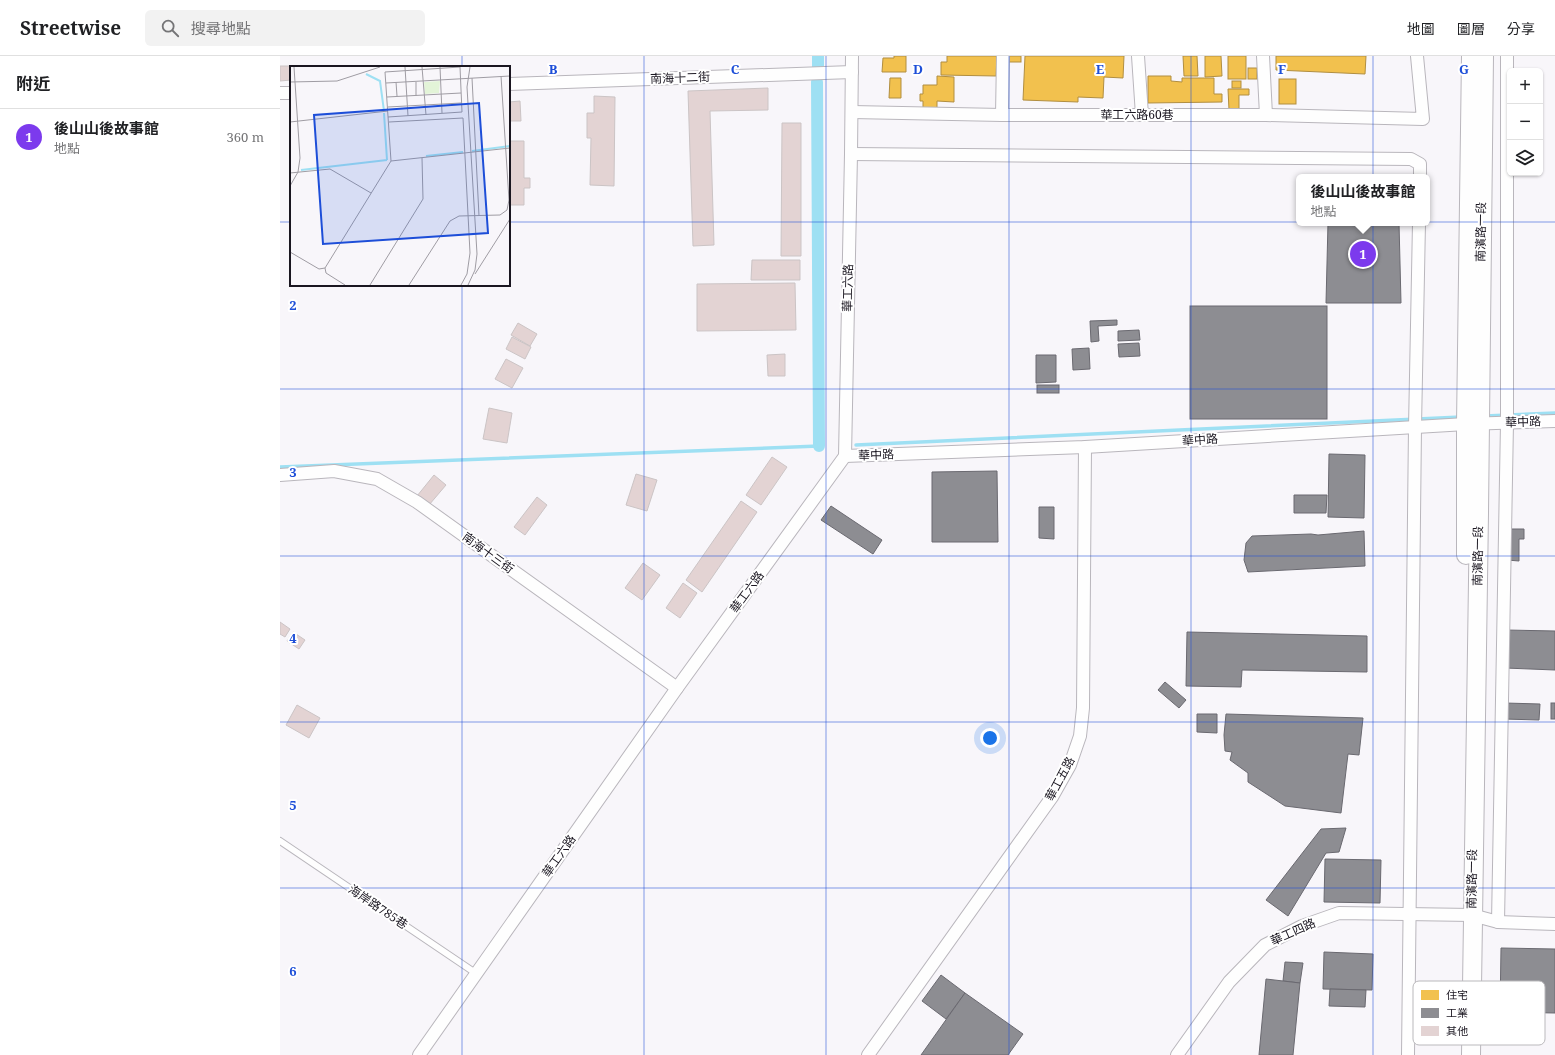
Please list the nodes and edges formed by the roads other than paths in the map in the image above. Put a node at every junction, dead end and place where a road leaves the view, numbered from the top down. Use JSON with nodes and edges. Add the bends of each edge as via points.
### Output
{"nodes":[{"id":1,"x":852,"y":56,"type":"edge"},
{"id":2,"x":1003,"y":56,"type":"edge"},
{"id":3,"x":1138,"y":56,"type":"edge"},
{"id":4,"x":1263,"y":56,"type":"edge"},
{"id":5,"x":1417,"y":56,"type":"edge"},
{"id":6,"x":1471,"y":56,"type":"edge"},
{"id":7,"x":1484,"y":56,"type":"edge"},
{"id":8,"x":1507,"y":56,"type":"edge"},
{"id":9,"x":852,"y":72,"type":"junction"},
{"id":10,"x":510,"y":84,"type":"edge"},
{"id":11,"x":852,"y":112,"type":"junction"},
{"id":12,"x":1002,"y":115,"type":"junction"},
{"id":13,"x":1142,"y":115,"type":"junction"},
{"id":14,"x":1266,"y":115,"type":"junction"},
{"id":15,"x":851,"y":154,"type":"junction"},
{"id":16,"x":1420,"y":174,"type":"edge"},
{"id":17,"x":1419,"y":226,"type":"edge"},
{"id":18,"x":1555,"y":421,"type":"edge"},
{"id":19,"x":1472,"y":423,"type":"junction"},
{"id":20,"x":1507,"y":423,"type":"junction"},
{"id":21,"x":1415,"y":427,"type":"junction"},
{"id":22,"x":1085,"y":447,"type":"junction"},
{"id":23,"x":845,"y":456,"type":"junction"},
{"id":24,"x":280,"y":475,"type":"edge"},
{"id":25,"x":677,"y":688,"type":"junction"},
{"id":26,"x":280,"y":841,"type":"edge"},
{"id":27,"x":1409,"y":914,"type":"junction"},
{"id":28,"x":1466,"y":915,"type":"junction"},
{"id":29,"x":1498,"y":922,"type":"junction"},
{"id":30,"x":1555,"y":924,"type":"edge"},
{"id":31,"x":477,"y":974,"type":"junction"},
{"id":32,"x":1462,"y":981,"type":"edge"},
{"id":33,"x":1468,"y":981,"type":"edge"},
{"id":34,"x":1459,"y":1045,"type":"edge"},
{"id":35,"x":1471,"y":1045,"type":"edge"},
{"id":36,"x":419,"y":1055,"type":"edge"},
{"id":37,"x":868,"y":1055,"type":"edge"},
{"id":38,"x":1178,"y":1055,"type":"edge"},
{"id":39,"x":1408,"y":1055,"type":"edge"},
{"id":40,"x":1458,"y":1055,"type":"edge"},
{"id":41,"x":1471,"y":1055,"type":"edge"}],
"edges":[{"from":1,"to":9,"type":"street","name":"華工六路"},
{"from":2,"to":12,"type":"street"},
{"from":3,"to":13,"type":"street"},
{"from":4,"to":14,"type":"street"},
{"from":5,"to":14,"type":"street","name":"華工六路60巷","via":[[1423,119]]},
{"from":6,"to":19,"type":"main road","name":"南濱路一段"},
{"from":7,"to":19,"type":"main road","name":"南濱路一段"},
{"from":8,"to":20,"type":"street"},
{"from":9,"to":10,"type":"street","name":"南海十二街"},
{"from":9,"to":11,"type":"street","name":"華工六路"},
{"from":11,"to":12,"type":"street","name":"華工六路60巷"},
{"from":11,"to":15,"type":"street","name":"華工六路"},
{"from":12,"to":13,"type":"street","name":"華工六路60巷"},
{"from":13,"to":14,"type":"street","name":"華工六路60巷"},
{"from":15,"to":16,"type":"street","via":[[1411,159],[1420,164]]},
{"from":15,"to":23,"type":"street","name":"華工六路"},
{"from":17,"to":21,"type":"street"},
{"from":18,"to":20,"type":"street","name":"華中路"},
{"from":19,"to":20,"type":"street","name":"華中路"},
{"from":19,"to":21,"type":"street","name":"華中路"},
{"from":19,"to":28,"type":"main road","name":"南濱路一段","via":[[1479,513]]},
{"from":20,"to":29,"type":"street"},
{"from":21,"to":22,"type":"street","name":"華中路"},
{"from":21,"to":27,"type":"street"},
{"from":22,"to":23,"type":"street","name":"華中路"},
{"from":22,"to":37,"type":"street","name":"華工五路","via":[[1082,708],[1080,736],[1070,765],[1052,798]]},
{"from":23,"to":25,"type":"street","name":"華工六路"},
{"from":24,"to":25,"type":"street","name":"南海十三街","via":[[334,471],[377,479],[417,502]]},
{"from":25,"to":31,"type":"street","name":"華工六路"},
{"from":26,"to":31,"type":"lane","name":"海岸路785巷"},
{"from":27,"to":28,"type":"street","name":"華工四路"},
{"from":27,"to":38,"type":"street","name":"華工四路","via":[[1339,913],[1302,926],[1265,944],[1228,982]]},
{"from":27,"to":39,"type":"street"},
{"from":28,"to":29,"type":"street","name":"華工四路"},
{"from":28,"to":32,"type":"main road","name":"南濱路一段"},
{"from":28,"to":33,"type":"main road","name":"南濱路一段"},
{"from":29,"to":30,"type":"street","name":"華工四路"},
{"from":31,"to":36,"type":"street","name":"華工六路"},
{"from":34,"to":40,"type":"main road","name":"南濱路一段"},
{"from":35,"to":41,"type":"main road","name":"南濱路一段"}]}
